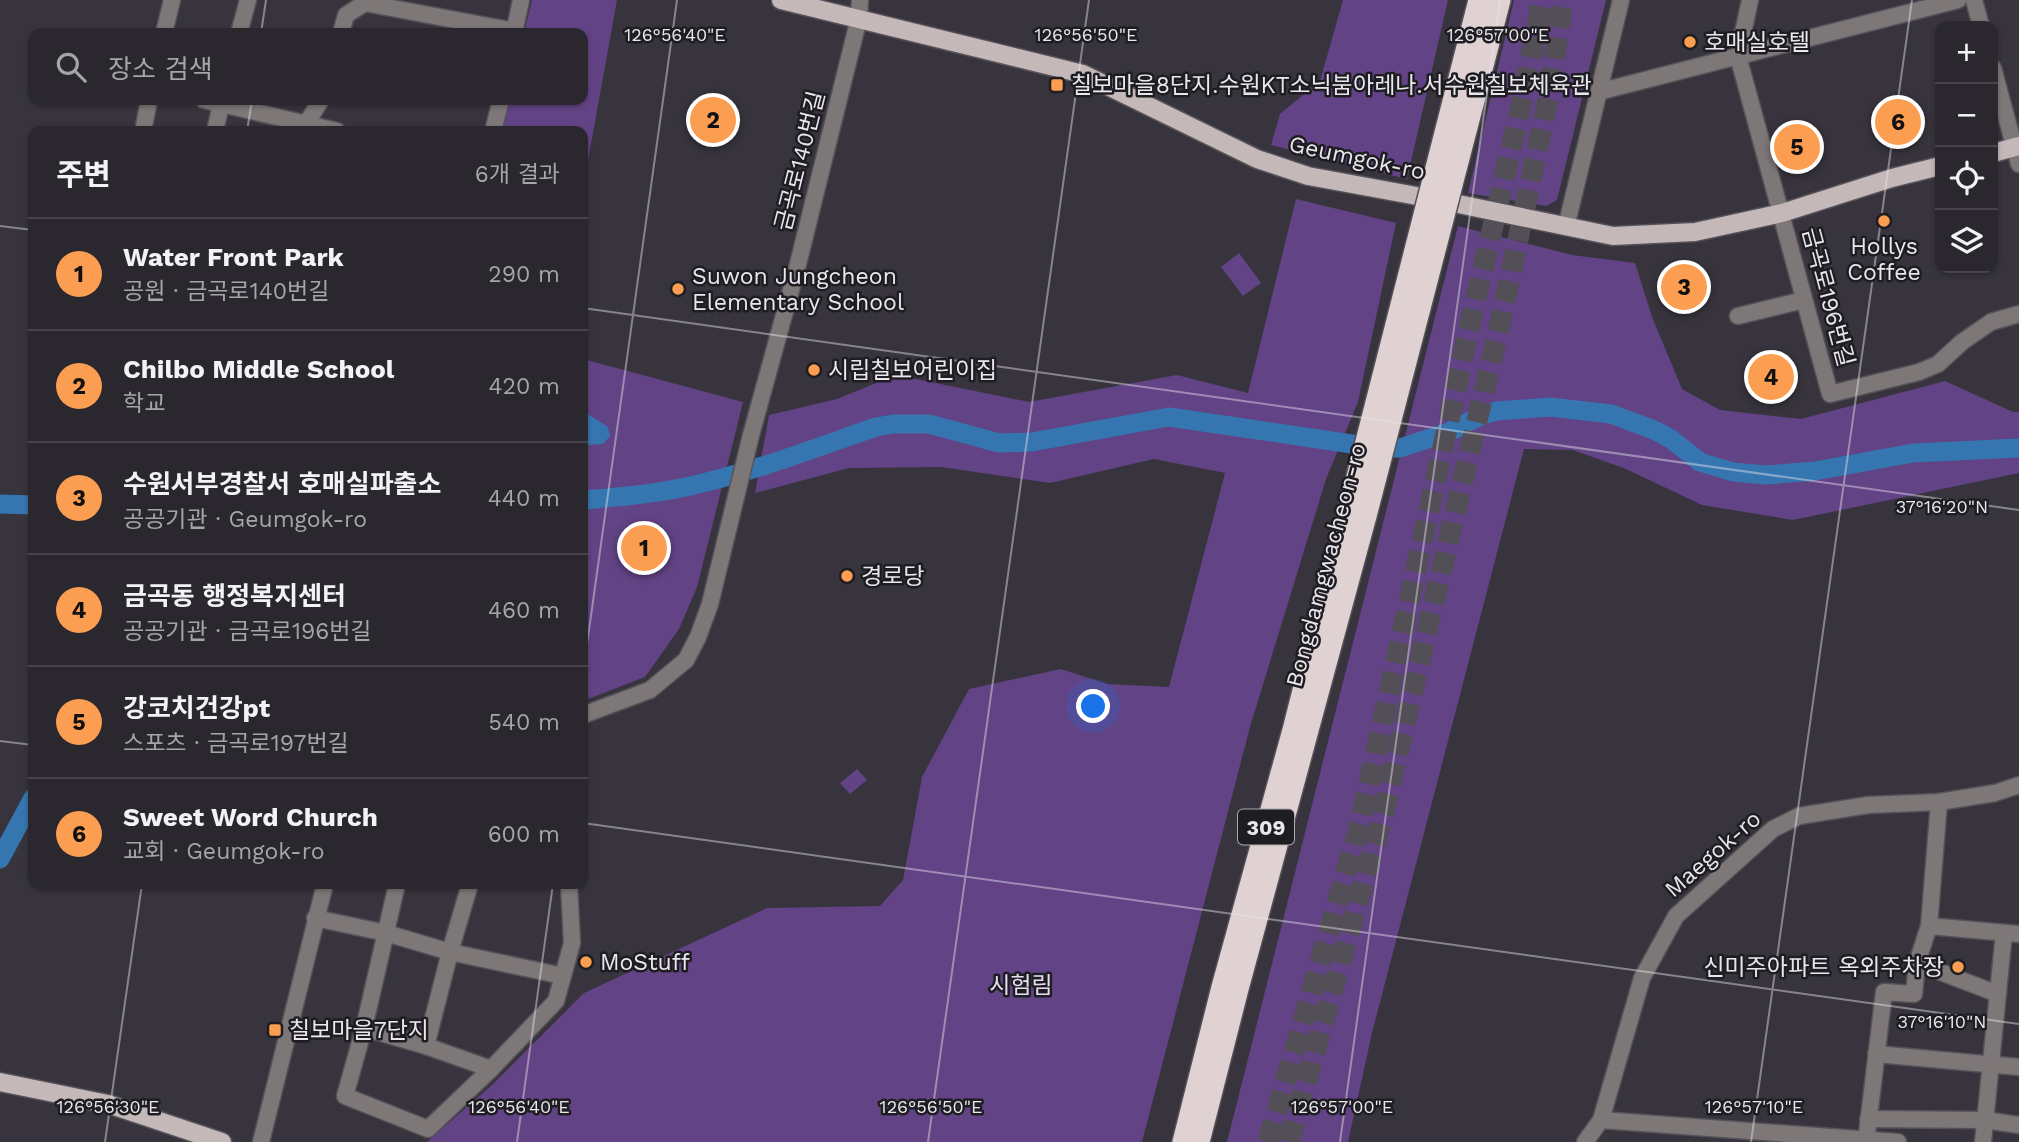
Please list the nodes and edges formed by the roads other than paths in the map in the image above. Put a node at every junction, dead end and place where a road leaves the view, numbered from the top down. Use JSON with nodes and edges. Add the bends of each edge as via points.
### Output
{"nodes":[{"id":1,"x":172,"y":0,"type":"edge"},
{"id":2,"x":248,"y":0,"type":"edge"},
{"id":3,"x":521,"y":0,"type":"edge"},
{"id":4,"x":781,"y":0,"type":"edge"},
{"id":5,"x":1479,"y":0,"type":"edge"},
{"id":6,"x":1500,"y":0,"type":"edge"},
{"id":7,"x":1621,"y":0,"type":"edge"},
{"id":8,"x":1750,"y":0,"type":"edge"},
{"id":9,"x":1958,"y":0,"type":"edge"},
{"id":10,"x":1974,"y":0,"type":"edge"},
{"id":11,"x":860,"y":9,"type":"edge"},
{"id":12,"x":1980,"y":21,"type":"edge"},
{"id":13,"x":165,"y":28,"type":"edge"},
{"id":14,"x":240,"y":28,"type":"edge"},
{"id":15,"x":342,"y":28,"type":"edge"},
{"id":16,"x":493,"y":28,"type":"edge"},
{"id":17,"x":515,"y":28,"type":"edge"},
{"id":18,"x":1738,"y":56,"type":"junction"},
{"id":19,"x":1469,"y":79,"type":"junction"},
{"id":20,"x":1998,"y":84,"type":"edge"},
{"id":21,"x":1598,"y":92,"type":"junction"},
{"id":22,"x":148,"y":105,"type":"edge"},
{"id":23,"x":220,"y":105,"type":"edge"},
{"id":24,"x":231,"y":105,"type":"edge"},
{"id":25,"x":318,"y":105,"type":"edge"},
{"id":26,"x":500,"y":105,"type":"edge"},
{"id":27,"x":144,"y":126,"type":"edge"},
{"id":28,"x":216,"y":126,"type":"edge"},
{"id":29,"x":299,"y":126,"type":"edge"},
{"id":30,"x":306,"y":126,"type":"edge"},
{"id":31,"x":494,"y":126,"type":"edge"},
{"id":32,"x":2018,"y":152,"type":"edge"},
{"id":33,"x":1998,"y":153,"type":"edge"},
{"id":34,"x":1935,"y":167,"type":"edge"},
{"id":35,"x":1782,"y":213,"type":"junction"},
{"id":36,"x":1566,"y":227,"type":"junction"},
{"id":37,"x":1804,"y":300,"type":"junction"},
{"id":38,"x":2019,"y":314,"type":"edge"},
{"id":39,"x":1738,"y":316,"type":"dead end"},
{"id":40,"x":1357,"y":514,"type":"junction"},
{"id":41,"x":588,"y":713,"type":"edge"},
{"id":42,"x":2019,"y":785,"type":"edge"},
{"id":43,"x":1939,"y":802,"type":"junction"},
{"id":44,"x":324,"y":889,"type":"edge"},
{"id":45,"x":396,"y":889,"type":"edge"},
{"id":46,"x":469,"y":889,"type":"edge"},
{"id":47,"x":569,"y":889,"type":"edge"},
{"id":48,"x":315,"y":918,"type":"junction"},
{"id":49,"x":1929,"y":926,"type":"junction"},
{"id":50,"x":386,"y":933,"type":"junction"},
{"id":51,"x":2011,"y":934,"type":"edge"},
{"id":52,"x":450,"y":952,"type":"junction"},
{"id":53,"x":1917,"y":963,"type":"junction"},
{"id":54,"x":563,"y":976,"type":"junction"},
{"id":55,"x":1998,"y":994,"type":"junction"},
{"id":56,"x":364,"y":1028,"type":"junction"},
{"id":57,"x":426,"y":1046,"type":"junction"},
{"id":58,"x":1876,"y":1054,"type":"junction"},
{"id":59,"x":1991,"y":1065,"type":"junction"},
{"id":60,"x":2019,"y":1067,"type":"edge"},
{"id":61,"x":491,"y":1069,"type":"junction"},
{"id":62,"x":0,"y":1082,"type":"edge"},
{"id":63,"x":1868,"y":1119,"type":"junction"},
{"id":64,"x":1601,"y":1120,"type":"junction"},
{"id":65,"x":1985,"y":1120,"type":"junction"},
{"id":66,"x":2019,"y":1125,"type":"edge"},
{"id":67,"x":1713,"y":1135,"type":"edge"},
{"id":68,"x":1810,"y":1139,"type":"edge"},
{"id":69,"x":1866,"y":1141,"type":"edge"},
{"id":70,"x":222,"y":1142,"type":"edge"},
{"id":71,"x":261,"y":1142,"type":"edge"},
{"id":72,"x":1184,"y":1142,"type":"edge"},
{"id":73,"x":1199,"y":1142,"type":"edge"},
{"id":74,"x":1585,"y":1142,"type":"edge"},
{"id":75,"x":1898,"y":1142,"type":"edge"},
{"id":76,"x":1983,"y":1142,"type":"edge"}],
"edges":[{"from":1,"to":13,"type":"street"},
{"from":2,"to":14,"type":"street"},
{"from":3,"to":17,"type":"street"},
{"from":4,"to":11,"type":"main road","name":"Geumgok-ro"},
{"from":5,"to":19,"type":"highway","name":"Bongdamgwacheon-ro","number":"309"},
{"from":6,"to":19,"type":"highway","name":"Bongdamgwacheon-ro","number":"309"},
{"from":7,"to":21,"type":"street"},
{"from":8,"to":18,"type":"street"},
{"from":9,"to":18,"type":"street"},
{"from":10,"to":12,"type":"street"},
{"from":11,"to":36,"type":"main road","name":"Geumgok-ro","via":[[1083,74],[1257,159],[1308,176]]},
{"from":11,"to":41,"type":"street","name":"금곡로140번길","via":[[797,268],[698,637],[686,660],[650,690]]},
{"from":15,"to":16,"type":"street","via":[[346,15],[365,3]]},
{"from":18,"to":21,"type":"street"},
{"from":18,"to":35,"type":"street","name":"금곡로196번길"},
{"from":19,"to":40,"type":"highway","name":"Bongdamgwacheon-ro","number":"309","bridge":true,"via":[[1443,226]]},
{"from":20,"to":32,"type":"street"},
{"from":21,"to":36,"type":"street"},
{"from":22,"to":27,"type":"street"},
{"from":23,"to":28,"type":"street"},
{"from":24,"to":29,"type":"street"},
{"from":25,"to":30,"type":"street"},
{"from":26,"to":31,"type":"street"},
{"from":32,"to":33,"type":"main road"},
{"from":34,"to":35,"type":"main road","name":"Geumgok-ro"},
{"from":35,"to":36,"type":"main road","name":"Geumgok-ro","via":[[1695,232],[1613,236]]},
{"from":35,"to":37,"type":"street","name":"금곡로196번길"},
{"from":37,"to":38,"type":"street","name":"금곡로196번길","via":[[1829,394],[1919,372],[1938,364],[1991,322]]},
{"from":37,"to":39,"type":"street"},
{"from":40,"to":72,"type":"highway","name":"Bongdamgwacheon-ro","number":"309","via":[[1222,986]]},
{"from":40,"to":73,"type":"highway","name":"Bongdamgwacheon-ro","number":"309"},
{"from":42,"to":43,"type":"street","name":"Maegok-ro"},
{"from":43,"to":49,"type":"street"},
{"from":43,"to":64,"type":"street","name":"Maegok-ro","via":[[1868,805],[1800,817],[1773,829],[1676,916],[1642,978]]},
{"from":44,"to":48,"type":"street"},
{"from":45,"to":50,"type":"street"},
{"from":46,"to":52,"type":"street"},
{"from":47,"to":54,"type":"street","via":[[572,943]]},
{"from":48,"to":50,"type":"street"},
{"from":48,"to":71,"type":"street"},
{"from":49,"to":51,"type":"street"},
{"from":49,"to":53,"type":"street"},
{"from":50,"to":52,"type":"street"},
{"from":50,"to":56,"type":"street"},
{"from":51,"to":55,"type":"street"},
{"from":52,"to":54,"type":"street"},
{"from":52,"to":57,"type":"street"},
{"from":53,"to":55,"type":"street"},
{"from":53,"to":58,"type":"street","via":[[1914,994],[1884,992]]},
{"from":54,"to":61,"type":"street","via":[[556,1001]]},
{"from":55,"to":59,"type":"street"},
{"from":56,"to":57,"type":"street"},
{"from":56,"to":61,"type":"street","via":[[345,1096],[428,1129]]},
{"from":57,"to":61,"type":"street"},
{"from":58,"to":59,"type":"street"},
{"from":58,"to":63,"type":"street"},
{"from":59,"to":60,"type":"street"},
{"from":59,"to":65,"type":"street"},
{"from":62,"to":70,"type":"main road","via":[[108,1104]]},
{"from":63,"to":65,"type":"street"},
{"from":63,"to":69,"type":"street"},
{"from":64,"to":67,"type":"street"},
{"from":64,"to":74,"type":"street","name":"Maegok-ro"},
{"from":65,"to":66,"type":"street"},
{"from":65,"to":76,"type":"street"},
{"from":67,"to":68,"type":"street"},
{"from":68,"to":69,"type":"street"},
{"from":69,"to":75,"type":"street"}]}
